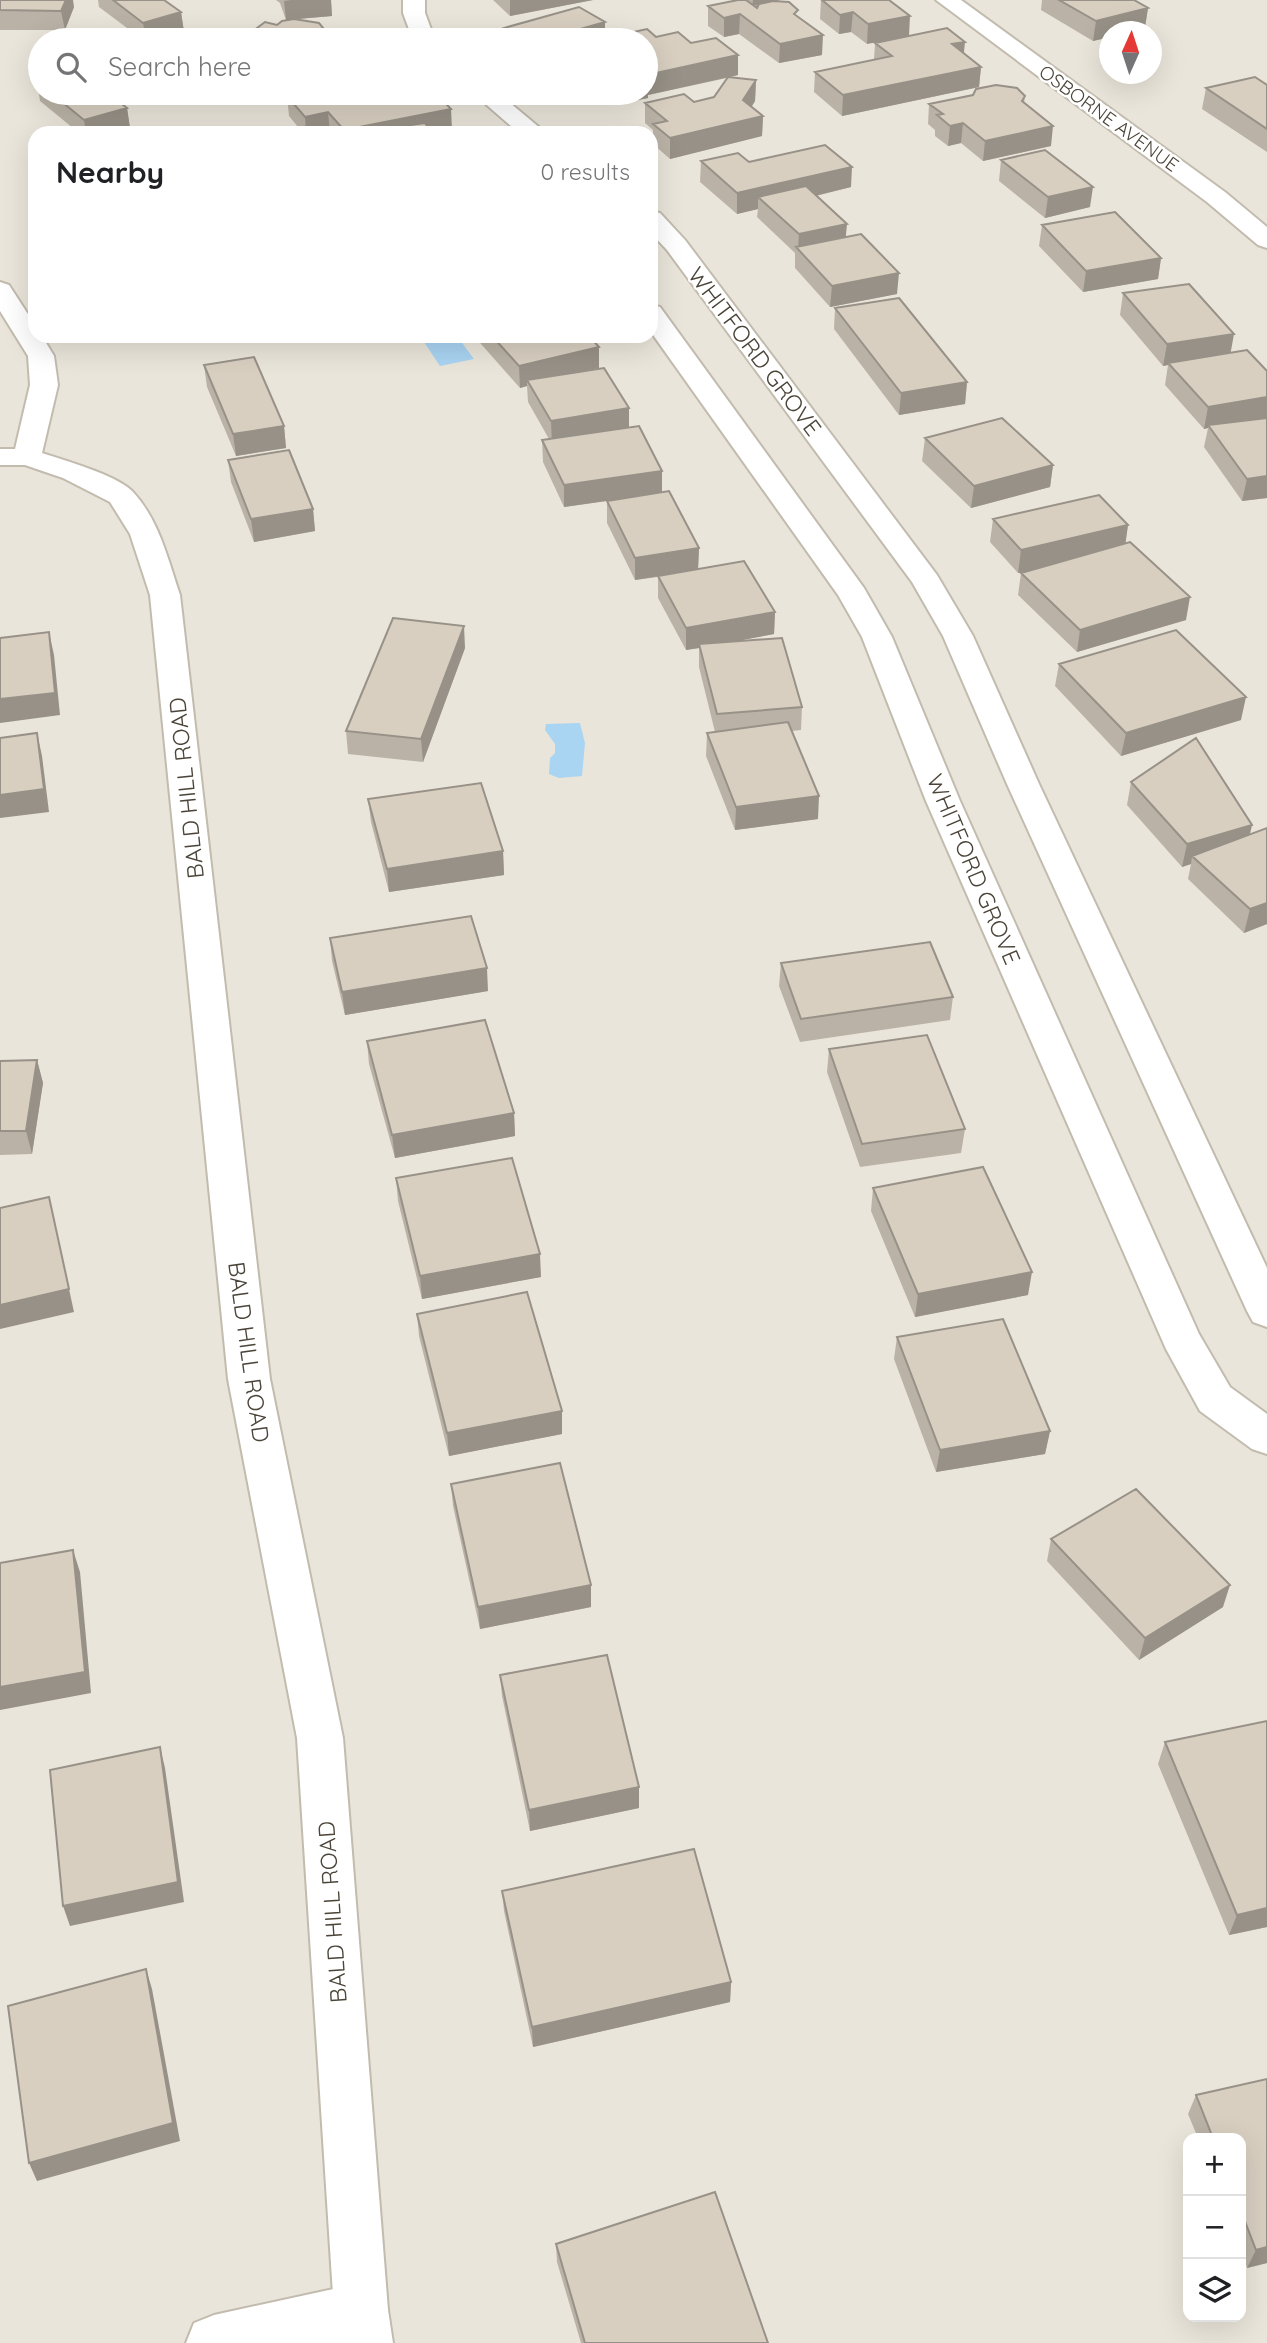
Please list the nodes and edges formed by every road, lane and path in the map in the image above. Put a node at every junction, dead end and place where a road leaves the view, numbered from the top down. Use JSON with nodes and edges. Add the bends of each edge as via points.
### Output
{"nodes":[{"id":1,"x":414,"y":0,"type":"edge"},
{"id":2,"x":947,"y":0,"type":"edge"},
{"id":3,"x":420,"y":28,"type":"edge"},
{"id":4,"x":499,"y":105,"type":"edge"},
{"id":5,"x":525,"y":126,"type":"edge"},
{"id":6,"x":658,"y":226,"type":"edge"},
{"id":7,"x":1267,"y":240,"type":"edge"},
{"id":8,"x":0,"y":290,"type":"edge"},
{"id":9,"x":658,"y":323,"type":"edge"},
{"id":10,"x":28,"y":335,"type":"edge"},
{"id":11,"x":33,"y":343,"type":"edge"},
{"id":12,"x":14,"y":457,"type":"edge"},
{"id":13,"x":1267,"y":1311,"type":"edge"},
{"id":14,"x":1267,"y":1437,"type":"edge"},
{"id":15,"x":363,"y":2326,"type":"edge"},
{"id":16,"x":214,"y":2343,"type":"edge"}],
"edges":[{"from":1,"to":3,"type":"street"},
{"from":2,"to":7,"type":"street","name":"OSBORNE AVENUE","via":[[1216,197]]},
{"from":4,"to":5,"type":"street"},
{"from":6,"to":13,"type":"street","name":"WHITFORD GROVE","via":[[887,527],[958,636]]},
{"from":8,"to":10,"type":"street"},
{"from":9,"to":14,"type":"street","name":"WHITFORD GROVE","via":[[832,565],[877,637],[943,801],[1181,1338],[1214,1399]]},
{"from":11,"to":12,"type":"street","via":[[41,356],[44,385]]},
{"from":12,"to":15,"type":"street","name":"BALD HILL ROAD","via":[[74,472],[121,496],[145,534],[165,595],[249,1379],[320,1738]]},
{"from":15,"to":16,"type":"street"}]}
